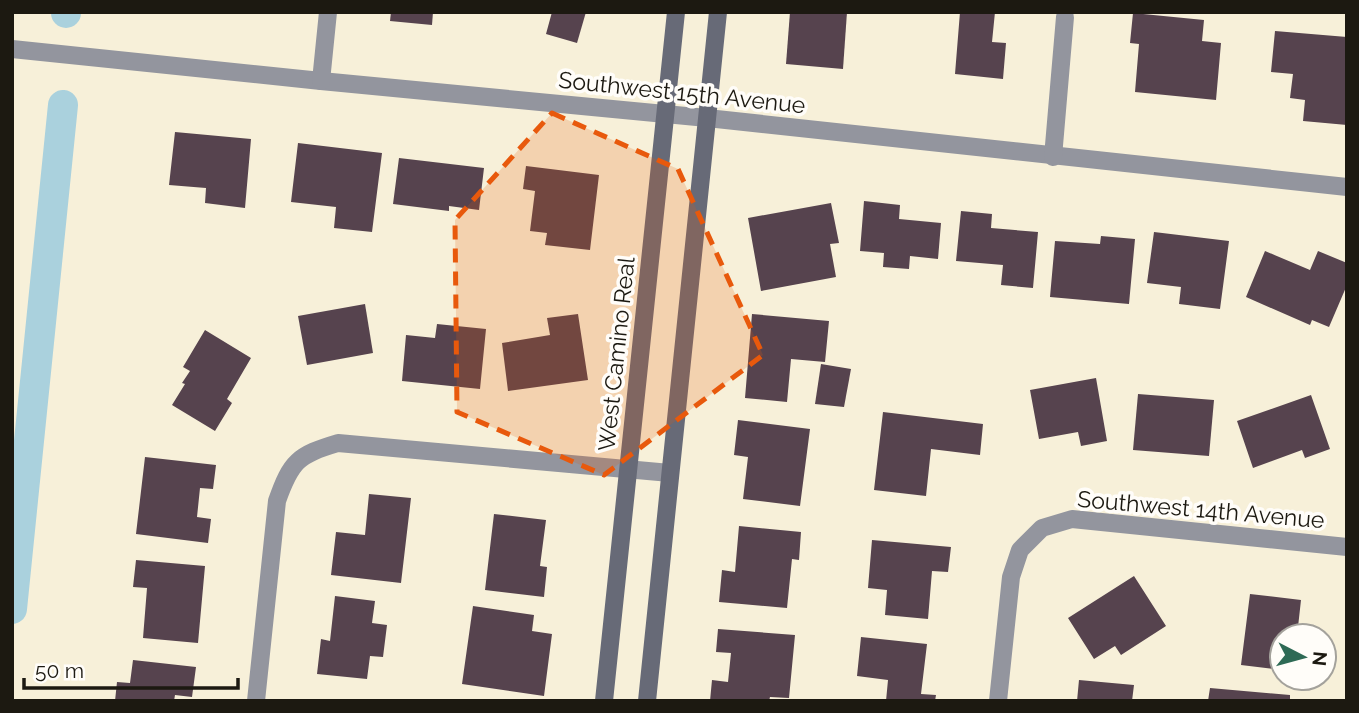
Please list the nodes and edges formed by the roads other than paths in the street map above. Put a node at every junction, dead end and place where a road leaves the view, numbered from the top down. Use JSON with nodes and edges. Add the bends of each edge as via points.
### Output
{"nodes":[{"id":1,"x":328,"y":12,"type":"edge"},
{"id":2,"x":676,"y":12,"type":"edge"},
{"id":3,"x":718,"y":12,"type":"edge"},
{"id":4,"x":1065,"y":17,"type":"dead end"},
{"id":5,"x":12,"y":49,"type":"edge"},
{"id":6,"x":321,"y":81,"type":"junction"},
{"id":7,"x":665,"y":114,"type":"junction"},
{"id":8,"x":707,"y":118,"type":"junction"},
{"id":9,"x":1053,"y":157,"type":"junction"},
{"id":10,"x":1347,"y":187,"type":"edge"},
{"id":11,"x":628,"y":469,"type":"junction"},
{"id":12,"x":670,"y":473,"type":"junction"},
{"id":13,"x":1347,"y":547,"type":"edge"},
{"id":14,"x":256,"y":701,"type":"edge"},
{"id":15,"x":604,"y":701,"type":"edge"},
{"id":16,"x":647,"y":701,"type":"edge"},
{"id":17,"x":998,"y":701,"type":"edge"}],
"edges":[{"from":1,"to":6,"type":"street"},
{"from":2,"to":7,"type":"street","name":"West Camino Real"},
{"from":3,"to":8,"type":"street"},
{"from":4,"to":9,"type":"street"},
{"from":5,"to":6,"type":"street","name":"Southwest 15th Avenue"},
{"from":6,"to":7,"type":"street","name":"Southwest 15th Avenue"},
{"from":7,"to":8,"type":"street","name":"Southwest 15th Avenue"},
{"from":7,"to":11,"type":"street","name":"West Camino Real"},
{"from":8,"to":9,"type":"street","name":"Southwest 15th Avenue"},
{"from":8,"to":12,"type":"street"},
{"from":9,"to":10,"type":"street","name":"Southwest 15th Avenue"},
{"from":11,"to":12,"type":"street"},
{"from":11,"to":14,"type":"street","via":[[338,443],[308,452],[287,473],[277,501]]},
{"from":11,"to":15,"type":"street","name":"West Camino Real"},
{"from":12,"to":16,"type":"street"},
{"from":13,"to":17,"type":"street","name":"Southwest 14th Avenue","via":[[1072,519],[1042,528],[1020,550],[1010,577]]}]}
